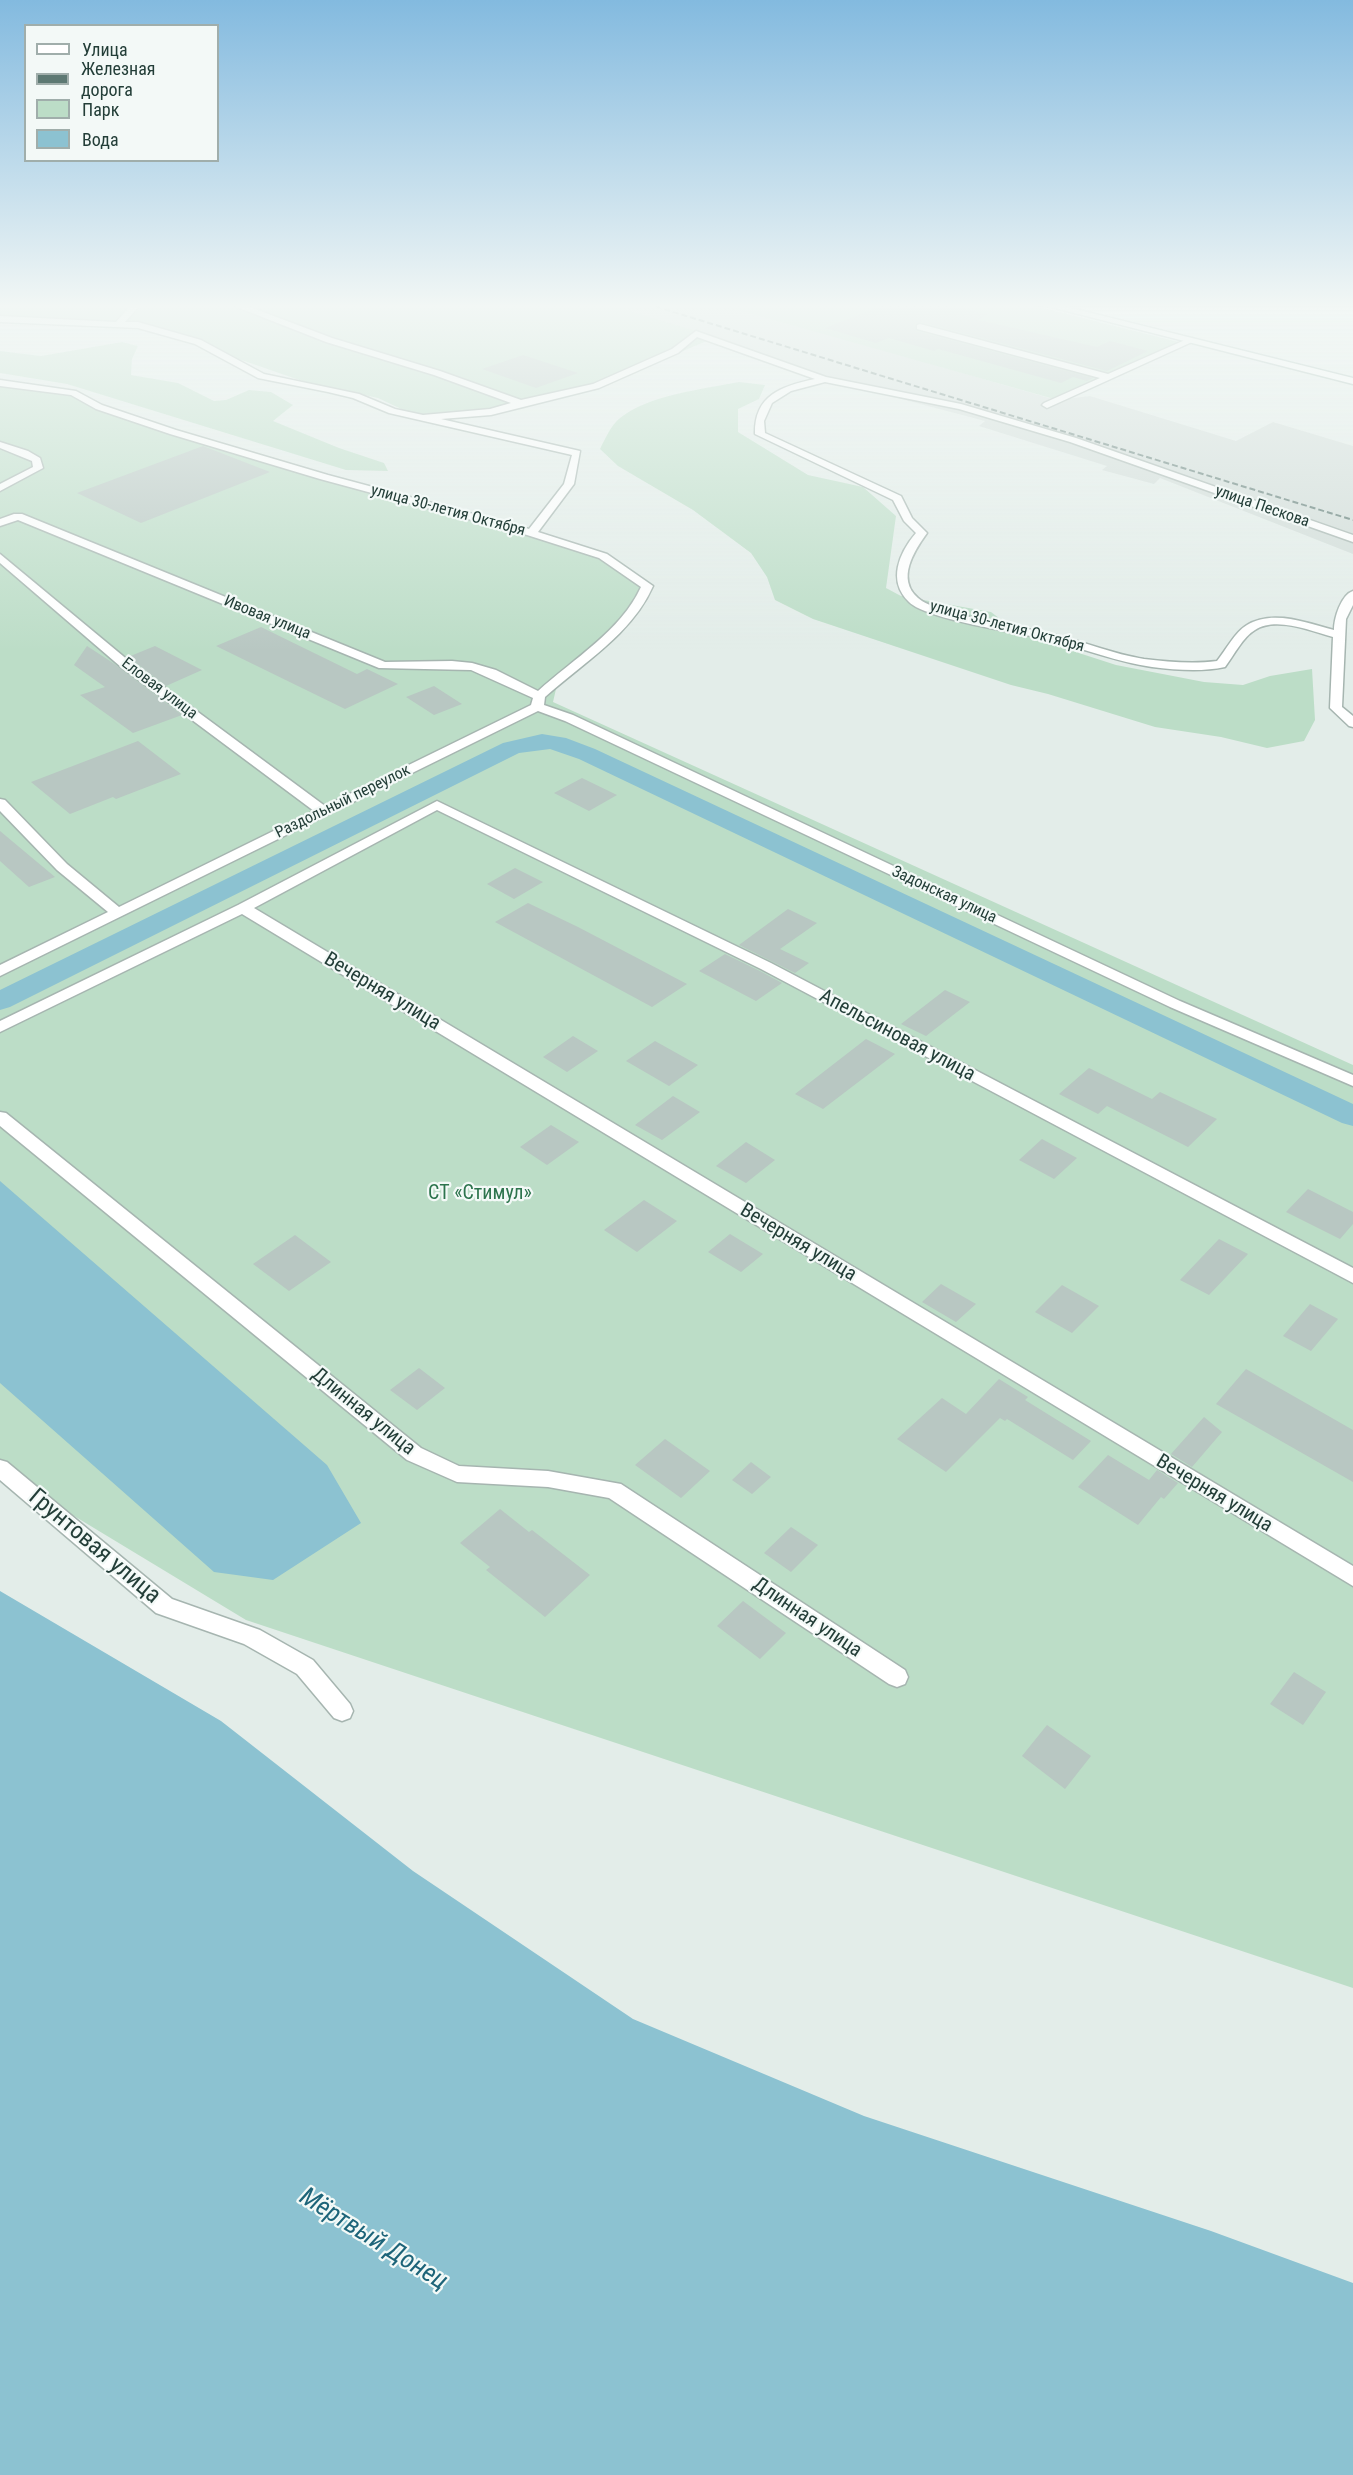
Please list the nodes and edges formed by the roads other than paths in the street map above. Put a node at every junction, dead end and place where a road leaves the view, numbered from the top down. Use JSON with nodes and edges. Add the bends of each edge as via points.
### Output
{"nodes":[{"id":1,"x":136,"y":420,"type":"edge"},
{"id":2,"x":429,"y":420,"type":"edge"},
{"id":3,"x":757,"y":420,"type":"edge"},
{"id":4,"x":1003,"y":420,"type":"edge"},
{"id":5,"x":0,"y":445,"type":"edge"},
{"id":6,"x":0,"y":488,"type":"edge"},
{"id":7,"x":0,"y":524,"type":"edge"},
{"id":8,"x":531,"y":533,"type":"junction"},
{"id":9,"x":1353,"y":539,"type":"edge"},
{"id":10,"x":0,"y":557,"type":"edge"},
{"id":11,"x":647,"y":586,"type":"joint"},
{"id":12,"x":1353,"y":594,"type":"edge"},
{"id":13,"x":1340,"y":635,"type":"junction"},
{"id":14,"x":538,"y":702,"type":"junction"},
{"id":15,"x":1353,"y":723,"type":"edge"},
{"id":16,"x":0,"y":803,"type":"edge"},
{"id":17,"x":324,"y":812,"type":"junction"},
{"id":18,"x":243,"y":908,"type":"junction"},
{"id":19,"x":118,"y":913,"type":"junction"},
{"id":20,"x":0,"y":971,"type":"edge"},
{"id":21,"x":0,"y":1027,"type":"edge"},
{"id":22,"x":1353,"y":1081,"type":"edge"},
{"id":23,"x":0,"y":1117,"type":"edge"},
{"id":24,"x":1353,"y":1276,"type":"edge"},
{"id":25,"x":0,"y":1468,"type":"edge"},
{"id":26,"x":1353,"y":1577,"type":"edge"},
{"id":27,"x":897,"y":1677,"type":"dead end"},
{"id":28,"x":342,"y":1711,"type":"dead end"}],
"edges":[{"from":1,"to":8,"type":"street","name":"улица 30-летия Октября","via":[[324,477]]},
{"from":2,"to":8,"type":"street","via":[[578,453],[569,484]]},
{"from":3,"to":13,"type":"street","name":"улица 30-летия Октября","via":[[760,434],[897,498],[908,519],[922,533],[903,563],[901,581],[916,603],[1117,657],[1200,668],[1221,664],[1250,627],[1267,621]]},
{"from":4,"to":9,"type":"street","name":"улица Пескова","via":[[1073,440]]},
{"from":5,"to":6,"type":"street","via":[[37,460],[38,468]]},
{"from":7,"to":14,"type":"street","name":"Ивовая улица","via":[[18,516],[383,665],[473,666]]},
{"from":8,"to":11,"type":"street","name":"улица 30-летия Октября","via":[[603,556]]},
{"from":10,"to":17,"type":"street","name":"Еловая улица","via":[[125,664]]},
{"from":11,"to":14,"type":"street","name":"Раздольный переулок","via":[[644,598]]},
{"from":12,"to":13,"type":"street","via":[[1341,619]]},
{"from":13,"to":15,"type":"street","via":[[1336,708]]},
{"from":14,"to":17,"type":"street","name":"Раздольный переулок"},
{"from":14,"to":22,"type":"street","name":"Задонская улица","via":[[1175,1004]]},
{"from":16,"to":19,"type":"street","via":[[62,867]]},
{"from":17,"to":19,"type":"street","name":"Раздольный переулок"},
{"from":18,"to":21,"type":"street"},
{"from":18,"to":24,"type":"street","name":"Апельсиновая улица","via":[[437,805],[776,972]]},
{"from":18,"to":26,"type":"street","name":"Вечерняя улица"},
{"from":19,"to":20,"type":"street","name":"Раздольный переулок"},
{"from":23,"to":27,"type":"street","name":"Длинная улица","via":[[414,1454],[458,1474],[548,1479],[614,1490]]},
{"from":25,"to":28,"type":"street","name":"Грунтовая улица","via":[[164,1606],[252,1637],[305,1667]]}]}
